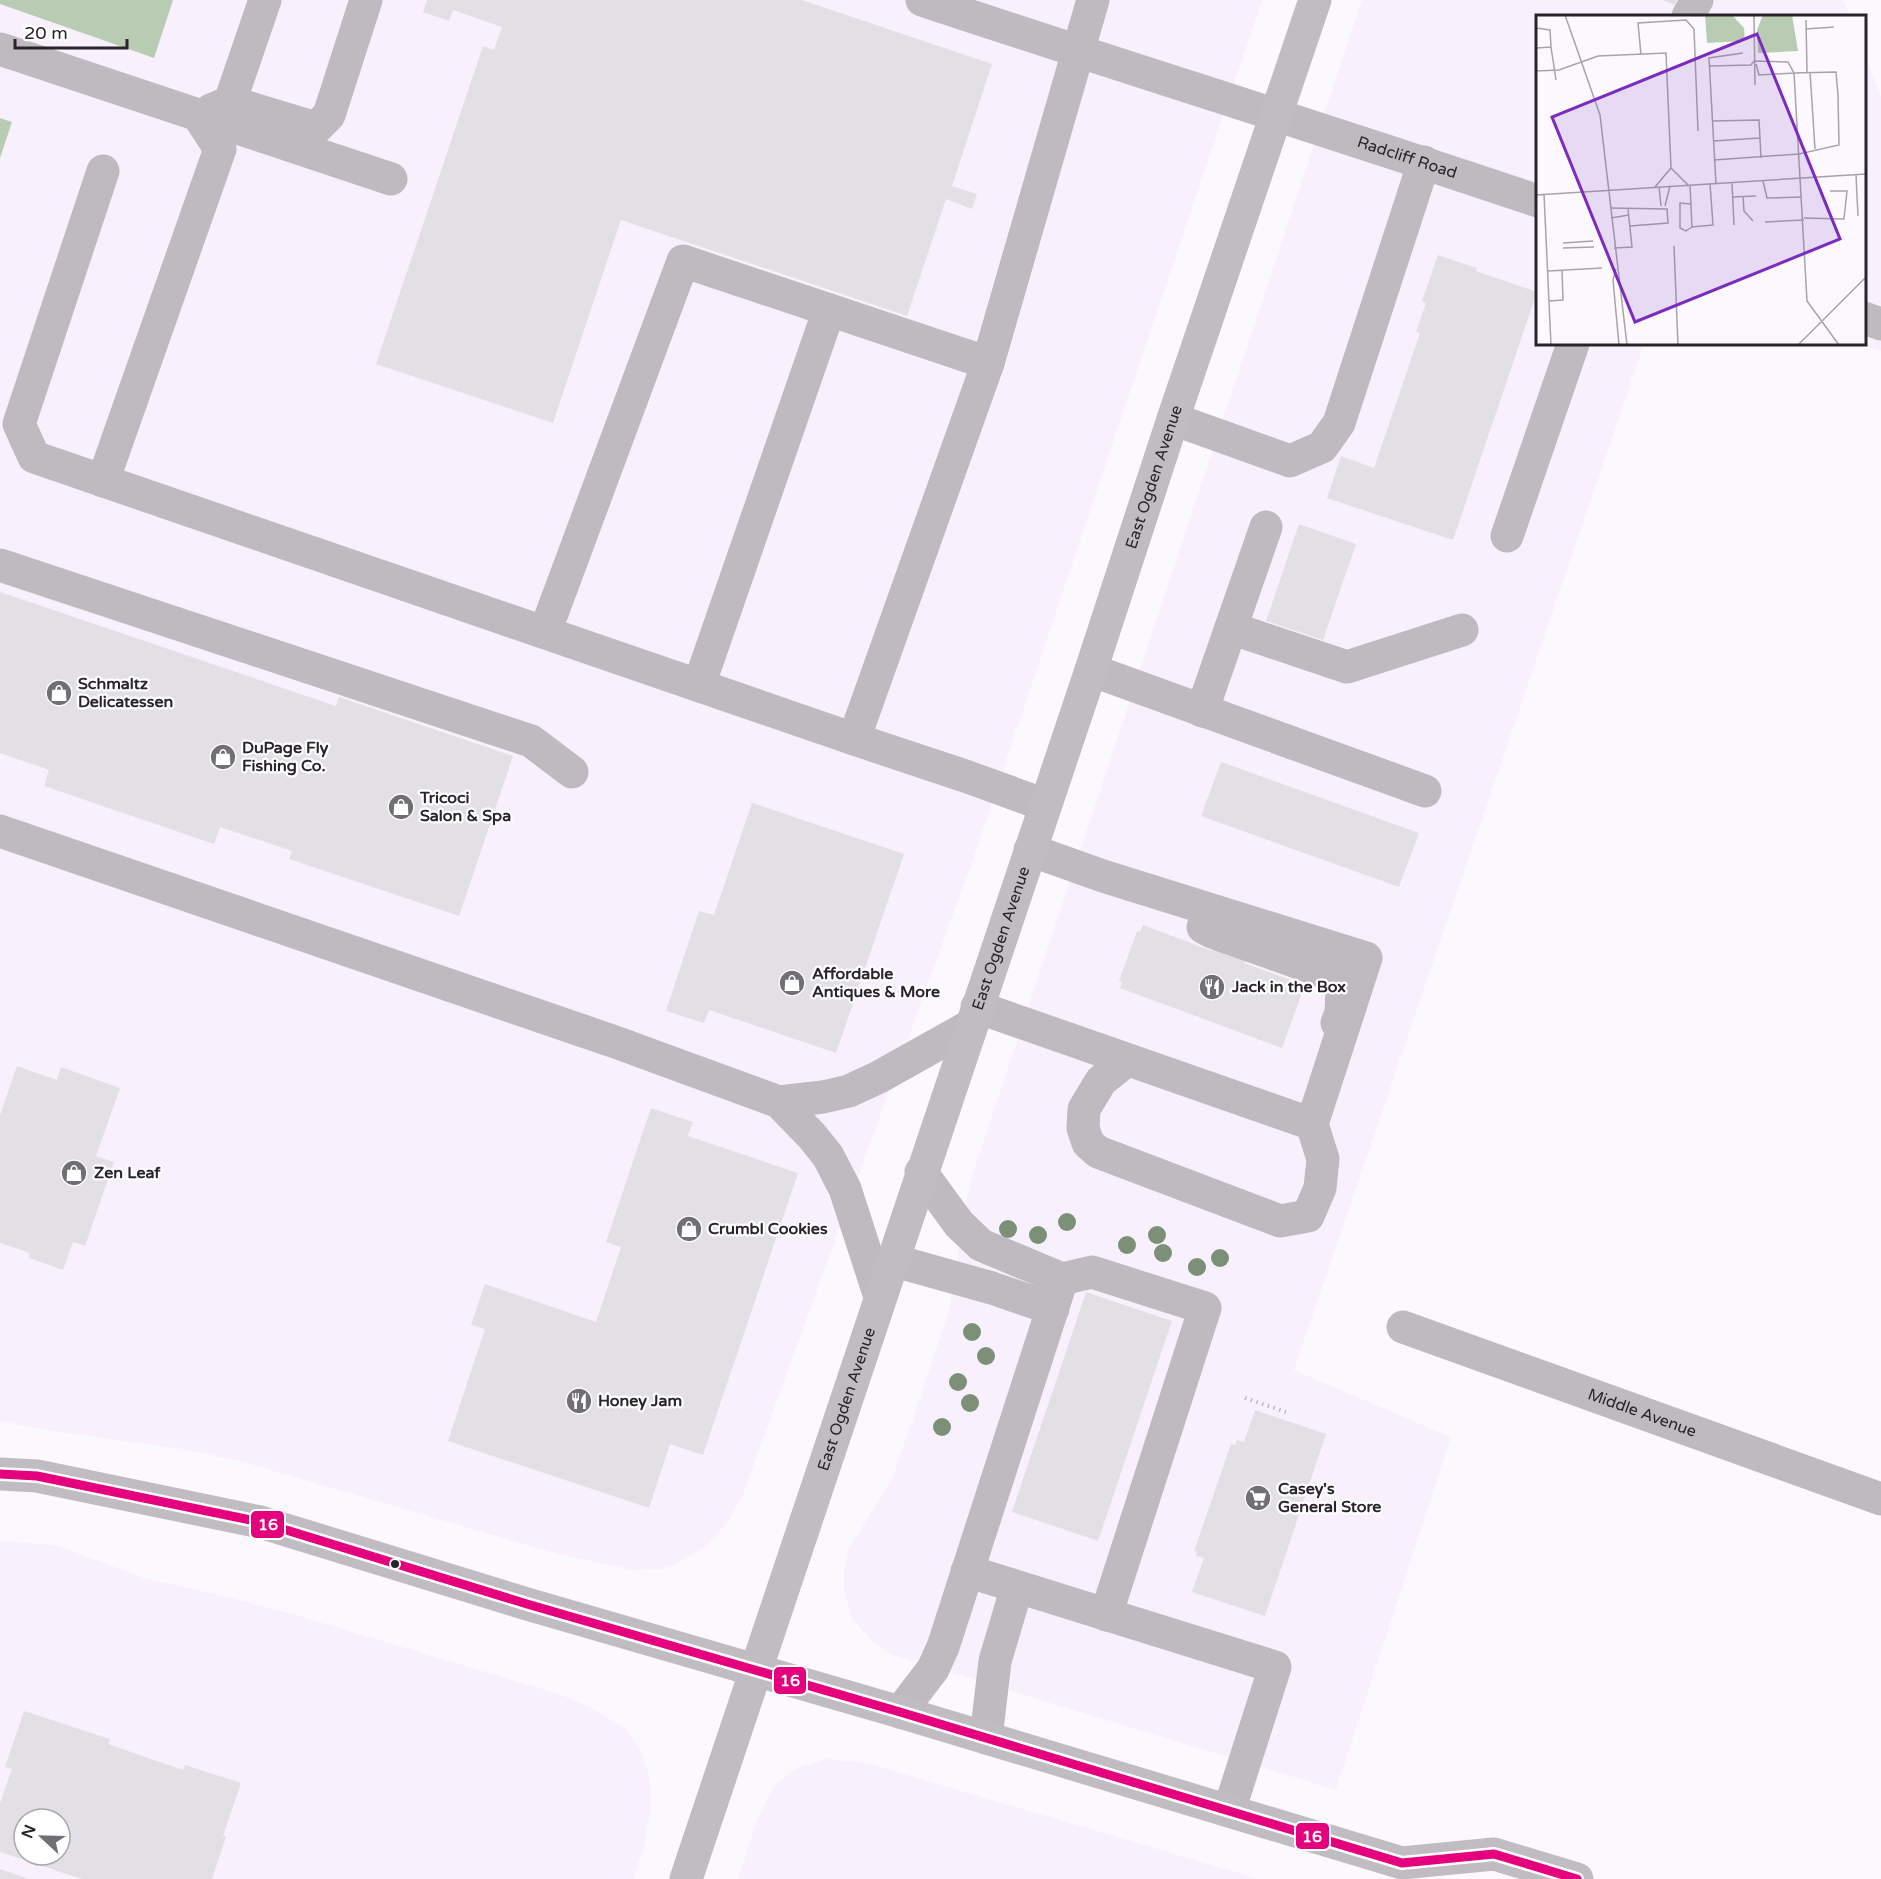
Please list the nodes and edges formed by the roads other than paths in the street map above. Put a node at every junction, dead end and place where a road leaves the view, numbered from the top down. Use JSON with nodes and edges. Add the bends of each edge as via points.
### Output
{"nodes":[{"id":1,"x":265,"y":0,"type":"edge"},
{"id":2,"x":366,"y":0,"type":"edge"},
{"id":3,"x":922,"y":0,"type":"edge"},
{"id":4,"x":1093,"y":0,"type":"edge"},
{"id":5,"x":1315,"y":0,"type":"edge"},
{"id":6,"x":1697,"y":0,"type":"edge"},
{"id":7,"x":1689,"y":15,"type":"edge"},
{"id":8,"x":0,"y":49,"type":"edge"},
{"id":9,"x":1079,"y":52,"type":"junction"},
{"id":10,"x":231,"y":102,"type":"junction"},
{"id":11,"x":198,"y":115,"type":"junction"},
{"id":12,"x":1276,"y":116,"type":"junction"},
{"id":13,"x":1424,"y":162,"type":"junction"},
{"id":14,"x":103,"y":171,"type":"dead end"},
{"id":15,"x":391,"y":179,"type":"dead end"},
{"id":16,"x":1536,"y":200,"type":"edge"},
{"id":17,"x":829,"y":310,"type":"junction"},
{"id":18,"x":1866,"y":319,"type":"edge"},
{"id":19,"x":1881,"y":324,"type":"edge"},
{"id":20,"x":1573,"y":345,"type":"edge"},
{"id":21,"x":988,"y":363,"type":"junction"},
{"id":22,"x":1173,"y":419,"type":"junction"},
{"id":23,"x":103,"y":481,"type":"junction"},
{"id":24,"x":1266,"y":527,"type":"dead end"},
{"id":25,"x":1507,"y":536,"type":"dead end"},
{"id":26,"x":0,"y":565,"type":"edge"},
{"id":27,"x":1231,"y":628,"type":"junction"},
{"id":28,"x":1462,"y":630,"type":"dead end"},
{"id":29,"x":545,"y":632,"type":"junction"},
{"id":30,"x":1091,"y":670,"type":"junction"},
{"id":31,"x":699,"y":685,"type":"junction"},
{"id":32,"x":1202,"y":711,"type":"junction"},
{"id":33,"x":854,"y":739,"type":"junction"},
{"id":34,"x":572,"y":772,"type":"dead end"},
{"id":35,"x":1425,"y":791,"type":"dead end"},
{"id":36,"x":1045,"y":805,"type":"junction"},
{"id":37,"x":0,"y":831,"type":"edge"},
{"id":38,"x":1030,"y":850,"type":"junction"},
{"id":39,"x":1158,"y":893,"type":"junction"},
{"id":40,"x":974,"y":1016,"type":"junction"},
{"id":41,"x":1126,"y":1060,"type":"junction"},
{"id":42,"x":779,"y":1102,"type":"junction"},
{"id":43,"x":1263,"y":1107,"type":"junction"},
{"id":44,"x":1312,"y":1124,"type":"junction"},
{"id":45,"x":921,"y":1173,"type":"junction"},
{"id":46,"x":892,"y":1260,"type":"junction"},
{"id":47,"x":1058,"y":1294,"type":"junction"},
{"id":48,"x":880,"y":1297,"type":"junction"},
{"id":49,"x":1403,"y":1328,"type":"dead end"},
{"id":50,"x":0,"y":1474,"type":"edge"},
{"id":51,"x":1881,"y":1499,"type":"edge"},
{"id":52,"x":967,"y":1571,"type":"junction"},
{"id":53,"x":1017,"y":1587,"type":"junction"},
{"id":54,"x":1106,"y":1615,"type":"junction"},
{"id":55,"x":756,"y":1670,"type":"junction"},
{"id":56,"x":900,"y":1712,"type":"junction"},
{"id":57,"x":986,"y":1738,"type":"junction"},
{"id":58,"x":1229,"y":1811,"type":"junction"},
{"id":59,"x":1413,"y":1871,"type":"edge"},
{"id":60,"x":686,"y":1879,"type":"edge"},
{"id":61,"x":1577,"y":1879,"type":"edge"}],
"edges":[{"from":1,"to":10,"type":"street"},
{"from":2,"to":10,"type":"street","via":[[329,115],[316,128]]},
{"from":3,"to":9,"type":"street","name":"Radcliff Road"},
{"from":4,"to":9,"type":"street"},
{"from":5,"to":12,"type":"main road","name":"East Ogden Avenue"},
{"from":6,"to":7,"type":"street"},
{"from":8,"to":11,"type":"street"},
{"from":9,"to":12,"type":"street","name":"Radcliff Road"},
{"from":9,"to":21,"type":"street"},
{"from":10,"to":11,"type":"street"},
{"from":11,"to":15,"type":"street"},
{"from":11,"to":23,"type":"street","via":[[220,149]]},
{"from":12,"to":13,"type":"street","name":"Radcliff Road"},
{"from":12,"to":22,"type":"main road","name":"East Ogden Avenue"},
{"from":13,"to":16,"type":"street","name":"Radcliff Road"},
{"from":13,"to":22,"type":"street","via":[[1339,423],[1322,447],[1290,461]]},
{"from":14,"to":23,"type":"street","via":[[19,424],[34,457]]},
{"from":17,"to":21,"type":"street"},
{"from":17,"to":29,"type":"street","via":[[683,261]]},
{"from":17,"to":31,"type":"street"},
{"from":18,"to":19,"type":"street"},
{"from":20,"to":25,"type":"street"},
{"from":21,"to":33,"type":"street"},
{"from":22,"to":30,"type":"main road","name":"East Ogden Avenue"},
{"from":23,"to":29,"type":"street"},
{"from":24,"to":27,"type":"street"},
{"from":26,"to":34,"type":"street","via":[[531,741]]},
{"from":27,"to":28,"type":"street","via":[[1347,667]]},
{"from":27,"to":32,"type":"street"},
{"from":29,"to":31,"type":"street"},
{"from":30,"to":32,"type":"street"},
{"from":30,"to":36,"type":"main road","name":"East Ogden Avenue"},
{"from":31,"to":33,"type":"street"},
{"from":32,"to":35,"type":"street"},
{"from":33,"to":36,"type":"street"},
{"from":36,"to":38,"type":"main road","name":"East Ogden Avenue"},
{"from":37,"to":42,"type":"street"},
{"from":38,"to":39,"type":"street"},
{"from":38,"to":40,"type":"main road","name":"East Ogden Avenue"},
{"from":39,"to":43,"type":"street","via":[[1212,932],[1319,970],[1342,989],[1341,1013],[1311,1091],[1297,1100]]},
{"from":39,"to":44,"type":"street","via":[[1366,958]]},
{"from":40,"to":41,"type":"street"},
{"from":40,"to":42,"type":"street","via":[[849,1091]]},
{"from":40,"to":45,"type":"main road","name":"East Ogden Avenue"},
{"from":41,"to":43,"type":"street"},
{"from":41,"to":44,"type":"street","via":[[1101,1081],[1084,1109],[1083,1128],[1088,1143],[1098,1152],[1280,1221],[1308,1216],[1320,1188],[1323,1159]]},
{"from":42,"to":48,"type":"street","via":[[828,1156],[845,1190]]},
{"from":43,"to":44,"type":"street"},
{"from":45,"to":46,"type":"main road","name":"East Ogden Avenue"},
{"from":45,"to":47,"type":"street","via":[[959,1224],[981,1245]]},
{"from":46,"to":47,"type":"street","via":[[992,1288]]},
{"from":46,"to":48,"type":"main road","name":"East Ogden Avenue"},
{"from":47,"to":52,"type":"street"},
{"from":47,"to":54,"type":"street","via":[[1092,1272],[1205,1308]]},
{"from":48,"to":55,"type":"main road","name":"East Ogden Avenue"},
{"from":49,"to":51,"type":"street","name":"Middle Avenue"},
{"from":50,"to":55,"type":"main road","via":[[37,1476],[260,1522]]},
{"from":52,"to":53,"type":"street"},
{"from":52,"to":56,"type":"street","via":[[943,1647],[933,1668]]},
{"from":53,"to":54,"type":"street"},
{"from":53,"to":57,"type":"street","via":[[995,1661]]},
{"from":54,"to":58,"type":"street","via":[[1275,1667]]},
{"from":55,"to":56,"type":"main road"},
{"from":55,"to":60,"type":"main road","name":"East Ogden Avenue"},
{"from":56,"to":57,"type":"main road"},
{"from":57,"to":58,"type":"main road"},
{"from":58,"to":59,"type":"main road"},
{"from":59,"to":61,"type":"main road","via":[[1494,1854]]}]}
